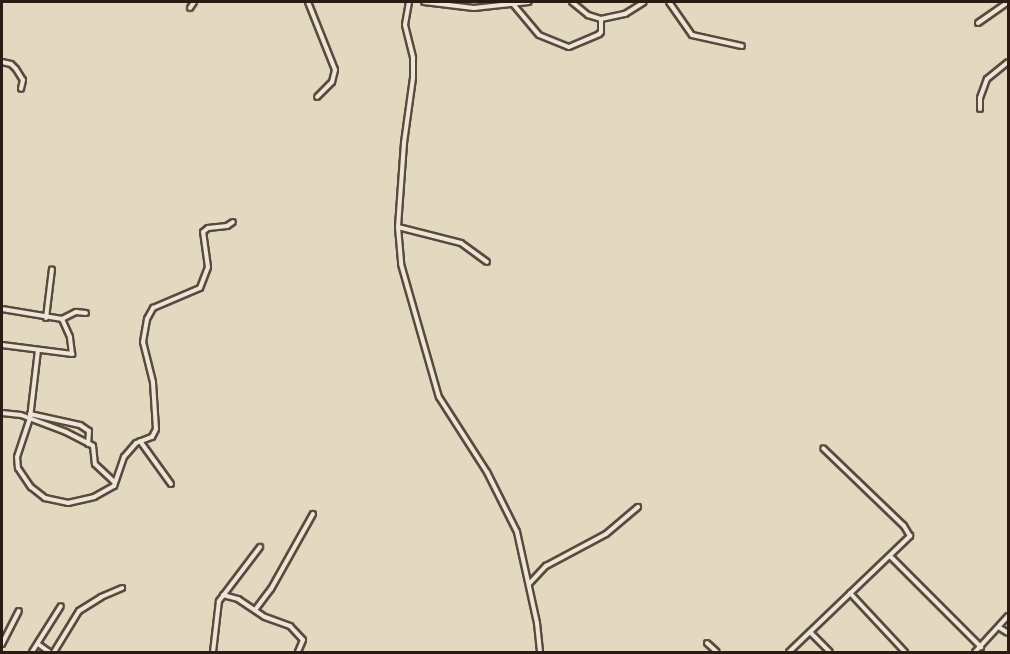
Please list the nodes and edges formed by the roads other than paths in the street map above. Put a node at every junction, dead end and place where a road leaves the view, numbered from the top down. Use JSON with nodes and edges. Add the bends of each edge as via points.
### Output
{"nodes":[{"id":1,"x":194,"y":2,"type":"edge"},
{"id":2,"x":308,"y":2,"type":"edge"},
{"id":3,"x":409,"y":2,"type":"edge"},
{"id":4,"x":424,"y":2,"type":"edge"},
{"id":5,"x":529,"y":2,"type":"edge"},
{"id":6,"x":572,"y":2,"type":"edge"},
{"id":7,"x":644,"y":2,"type":"edge"},
{"id":8,"x":669,"y":2,"type":"edge"},
{"id":9,"x":1008,"y":2,"type":"edge"},
{"id":10,"x":515,"y":3,"type":"edge"},
{"id":11,"x":190,"y":8,"type":"dead end"},
{"id":12,"x":601,"y":19,"type":"junction"},
{"id":13,"x":978,"y":23,"type":"dead end"},
{"id":14,"x":742,"y":46,"type":"dead end"},
{"id":15,"x":2,"y":62,"type":"edge"},
{"id":16,"x":1008,"y":62,"type":"edge"},
{"id":17,"x":21,"y":89,"type":"dead end"},
{"id":18,"x":317,"y":96,"type":"dead end"},
{"id":19,"x":980,"y":109,"type":"dead end"},
{"id":20,"x":232,"y":222,"type":"dead end"},
{"id":21,"x":398,"y":227,"type":"junction"},
{"id":22,"x":486,"y":262,"type":"dead end"},
{"id":23,"x":52,"y":269,"type":"dead end"},
{"id":24,"x":2,"y":309,"type":"edge"},
{"id":25,"x":86,"y":313,"type":"dead end"},
{"id":26,"x":46,"y":318,"type":"junction"},
{"id":27,"x":62,"y":319,"type":"junction"},
{"id":28,"x":2,"y":345,"type":"edge"},
{"id":29,"x":38,"y":350,"type":"junction"},
{"id":30,"x":2,"y":413,"type":"edge"},
{"id":31,"x":30,"y":416,"type":"junction"},
{"id":32,"x":140,"y":441,"type":"junction"},
{"id":33,"x":88,"y":444,"type":"junction"},
{"id":34,"x":823,"y":448,"type":"dead end"},
{"id":35,"x":114,"y":482,"type":"junction"},
{"id":36,"x":171,"y":484,"type":"dead end"},
{"id":37,"x":638,"y":507,"type":"dead end"},
{"id":38,"x":313,"y":514,"type":"dead end"},
{"id":39,"x":260,"y":547,"type":"dead end"},
{"id":40,"x":890,"y":556,"type":"junction"},
{"id":41,"x":529,"y":584,"type":"junction"},
{"id":42,"x":122,"y":588,"type":"dead end"},
{"id":43,"x":850,"y":593,"type":"junction"},
{"id":44,"x":222,"y":595,"type":"junction"},
{"id":45,"x":61,"y":606,"type":"dead end"},
{"id":46,"x":255,"y":610,"type":"junction"},
{"id":47,"x":19,"y":611,"type":"dead end"},
{"id":48,"x":1008,"y":616,"type":"edge"},
{"id":49,"x":1000,"y":628,"type":"junction"},
{"id":50,"x":810,"y":632,"type":"junction"},
{"id":51,"x":1008,"y":633,"type":"edge"},
{"id":52,"x":707,"y":643,"type":"dead end"},
{"id":53,"x":2,"y":644,"type":"edge"},
{"id":54,"x":38,"y":644,"type":"junction"},
{"id":55,"x":981,"y":647,"type":"junction"},
{"id":56,"x":32,"y":652,"type":"edge"},
{"id":57,"x":49,"y":652,"type":"edge"},
{"id":58,"x":54,"y":652,"type":"edge"},
{"id":59,"x":213,"y":652,"type":"edge"},
{"id":60,"x":298,"y":652,"type":"edge"},
{"id":61,"x":540,"y":652,"type":"edge"},
{"id":62,"x":717,"y":652,"type":"edge"},
{"id":63,"x":789,"y":652,"type":"edge"},
{"id":64,"x":830,"y":652,"type":"edge"},
{"id":65,"x":905,"y":652,"type":"edge"},
{"id":66,"x":975,"y":652,"type":"edge"}],
"edges":[{"from":1,"to":11,"type":"street"},
{"from":2,"to":18,"type":"street","via":[[335,70],[332,82]]},
{"from":3,"to":21,"type":"street","via":[[405,25],[413,78]]},
{"from":4,"to":10,"type":"street","via":[[474,8]]},
{"from":5,"to":10,"type":"street"},
{"from":6,"to":12,"type":"street","via":[[588,15]]},
{"from":7,"to":12,"type":"street","via":[[625,14]]},
{"from":8,"to":14,"type":"street","via":[[692,35]]},
{"from":9,"to":13,"type":"street"},
{"from":10,"to":12,"type":"street","via":[[539,35],[569,47],[602,32]]},
{"from":15,"to":17,"type":"street","via":[[16,69],[23,80]]},
{"from":16,"to":19,"type":"street","via":[[987,79]]},
{"from":20,"to":32,"type":"street","via":[[203,232],[208,267],[200,288],[153,308],[147,319],[143,342],[158,420],[152,437]]},
{"from":21,"to":22,"type":"street","via":[[461,243]]},
{"from":21,"to":41,"type":"street","via":[[406,289],[439,397],[508,511]]},
{"from":23,"to":26,"type":"street"},
{"from":24,"to":26,"type":"street"},
{"from":25,"to":27,"type":"street","via":[[76,312]]},
{"from":26,"to":27,"type":"street"},
{"from":27,"to":29,"type":"street","via":[[72,354]]},
{"from":28,"to":29,"type":"street"},
{"from":29,"to":31,"type":"street"},
{"from":30,"to":31,"type":"street"},
{"from":31,"to":33,"type":"street"},
{"from":31,"to":33,"type":"street","via":[[80,425],[88,430]]},
{"from":31,"to":35,"type":"street","via":[[17,465],[37,493],[68,503],[109,490]]},
{"from":32,"to":35,"type":"street","via":[[124,457]]},
{"from":32,"to":36,"type":"street"},
{"from":33,"to":35,"type":"street","via":[[93,446],[99,470]]},
{"from":34,"to":40,"type":"street","via":[[909,533],[909,539]]},
{"from":37,"to":41,"type":"street","via":[[606,534],[546,566]]},
{"from":38,"to":46,"type":"street"},
{"from":39,"to":44,"type":"street"},
{"from":40,"to":43,"type":"street"},
{"from":40,"to":55,"type":"street"},
{"from":41,"to":61,"type":"street"},
{"from":42,"to":58,"type":"street","via":[[79,611]]},
{"from":43,"to":50,"type":"street"},
{"from":43,"to":65,"type":"street"},
{"from":44,"to":46,"type":"street"},
{"from":44,"to":59,"type":"street"},
{"from":45,"to":54,"type":"street"},
{"from":46,"to":60,"type":"street","via":[[295,631],[303,640]]},
{"from":47,"to":53,"type":"street"},
{"from":48,"to":49,"type":"street"},
{"from":49,"to":51,"type":"street"},
{"from":49,"to":55,"type":"street"},
{"from":50,"to":63,"type":"street"},
{"from":50,"to":64,"type":"street"},
{"from":52,"to":62,"type":"street"},
{"from":54,"to":56,"type":"street"},
{"from":54,"to":57,"type":"street"},
{"from":55,"to":66,"type":"street"}]}
